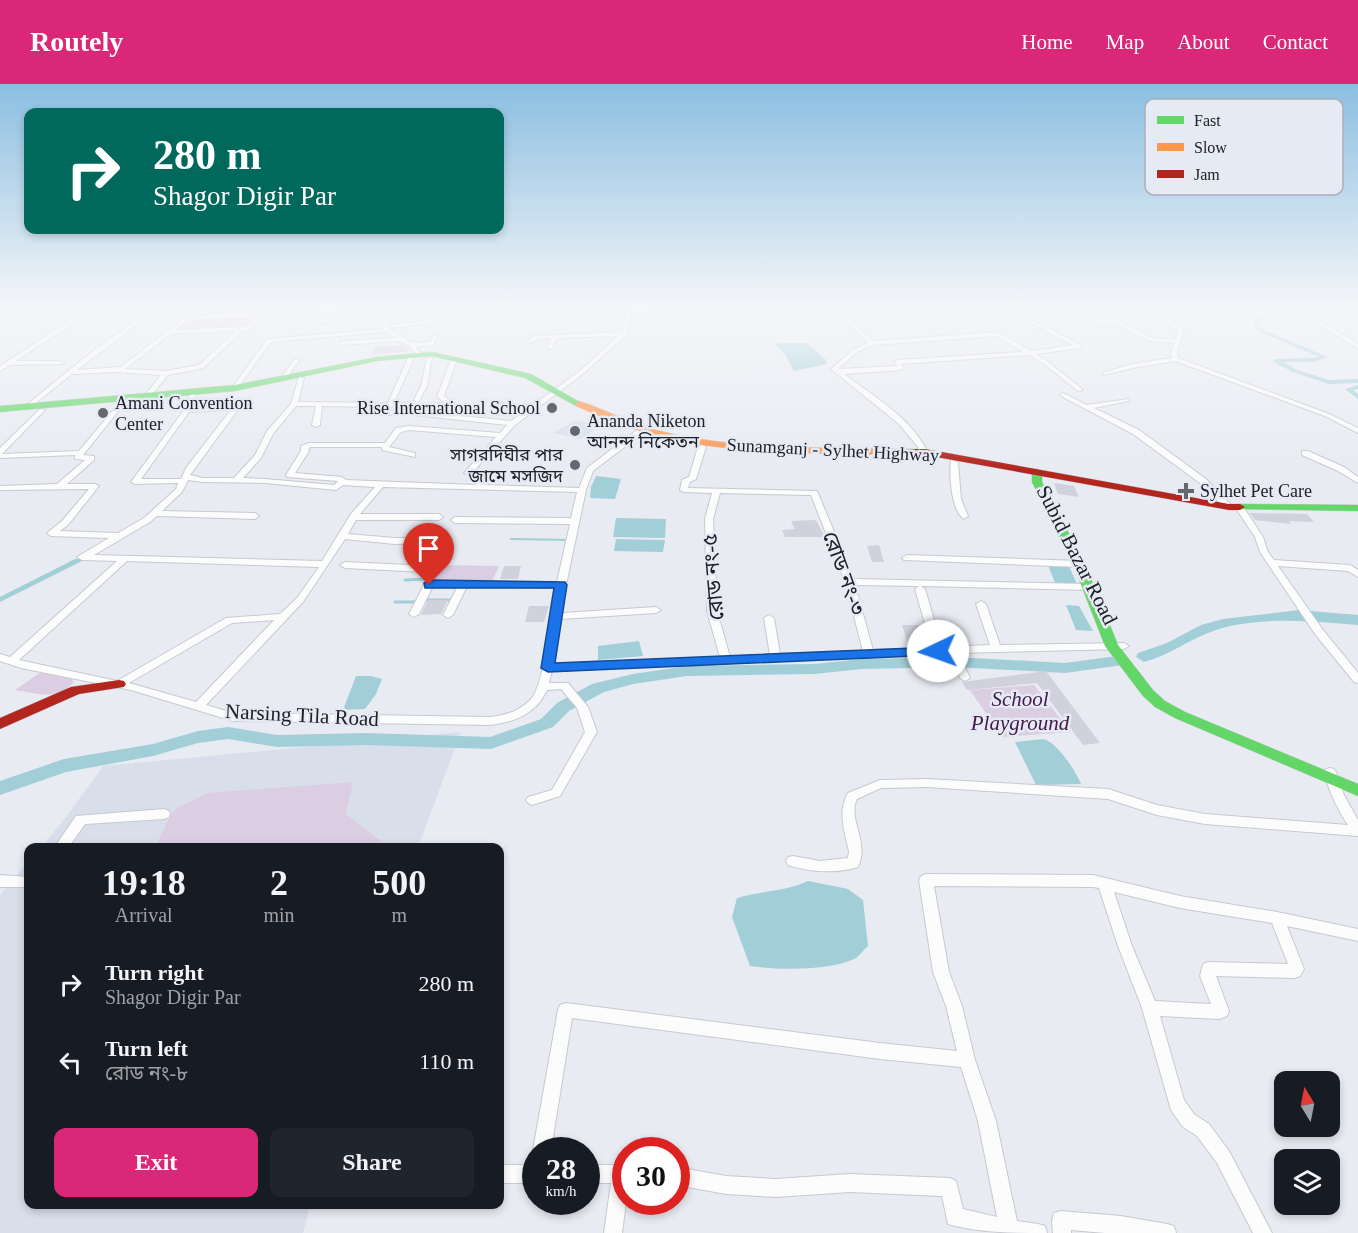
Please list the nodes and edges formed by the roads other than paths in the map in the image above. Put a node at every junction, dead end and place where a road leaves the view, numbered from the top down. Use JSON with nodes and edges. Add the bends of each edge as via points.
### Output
{"nodes":[{"id":1,"x":296,"y":361,"type":"dead end"},
{"id":2,"x":83,"y":362,"type":"edge"},
{"id":3,"x":133,"y":362,"type":"edge"},
{"id":4,"x":207,"y":362,"type":"edge"},
{"id":5,"x":253,"y":362,"type":"edge"},
{"id":6,"x":382,"y":362,"type":"edge"},
{"id":7,"x":414,"y":362,"type":"edge"},
{"id":8,"x":419,"y":362,"type":"edge"},
{"id":9,"x":453,"y":362,"type":"joint"},
{"id":10,"x":473,"y":362,"type":"edge"},
{"id":11,"x":591,"y":362,"type":"edge"},
{"id":12,"x":841,"y":362,"type":"edge"},
{"id":13,"x":903,"y":362,"type":"edge"},
{"id":14,"x":1043,"y":362,"type":"edge"},
{"id":15,"x":1159,"y":362,"type":"edge"},
{"id":16,"x":1182,"y":362,"type":"edge"},
{"id":17,"x":9,"y":363,"type":"joint"},
{"id":18,"x":62,"y":363,"type":"dead end"},
{"id":19,"x":0,"y":369,"type":"edge"},
{"id":20,"x":117,"y":370,"type":"junction"},
{"id":21,"x":69,"y":372,"type":"junction"},
{"id":22,"x":838,"y":372,"type":"junction"},
{"id":23,"x":166,"y":373,"type":"junction"},
{"id":24,"x":319,"y":373,"type":"junction"},
{"id":25,"x":1105,"y":374,"type":"dead end"},
{"id":26,"x":300,"y":378,"type":"junction"},
{"id":27,"x":283,"y":379,"type":"junction"},
{"id":28,"x":236,"y":387,"type":"junction"},
{"id":29,"x":554,"y":392,"type":"junction"},
{"id":30,"x":193,"y":395,"type":"junction"},
{"id":31,"x":146,"y":398,"type":"junction"},
{"id":32,"x":1126,"y":400,"type":"dead end"},
{"id":33,"x":122,"y":404,"type":"junction"},
{"id":34,"x":294,"y":404,"type":"junction"},
{"id":35,"x":379,"y":405,"type":"junction"},
{"id":36,"x":390,"y":405,"type":"junction"},
{"id":37,"x":80,"y":406,"type":"junction"},
{"id":38,"x":319,"y":406,"type":"junction"},
{"id":39,"x":1086,"y":407,"type":"junction"},
{"id":40,"x":26,"y":408,"type":"junction"},
{"id":41,"x":42,"y":410,"type":"junction"},
{"id":42,"x":187,"y":410,"type":"junction"},
{"id":43,"x":0,"y":411,"type":"edge"},
{"id":44,"x":418,"y":414,"type":"junction"},
{"id":45,"x":512,"y":423,"type":"junction"},
{"id":46,"x":316,"y":425,"type":"dead end"},
{"id":47,"x":641,"y":431,"type":"junction"},
{"id":48,"x":1358,"y":431,"type":"edge"},
{"id":49,"x":501,"y":435,"type":"junction"},
{"id":50,"x":386,"y":446,"type":"junction"},
{"id":51,"x":702,"y":447,"type":"junction"},
{"id":52,"x":81,"y":453,"type":"junction"},
{"id":53,"x":1305,"y":453,"type":"dead end"},
{"id":54,"x":0,"y":454,"type":"edge"},
{"id":55,"x":412,"y":455,"type":"dead end"},
{"id":56,"x":925,"y":455,"type":"junction"},
{"id":57,"x":954,"y":462,"type":"junction"},
{"id":58,"x":1038,"y":475,"type":"junction"},
{"id":59,"x":186,"y":479,"type":"junction"},
{"id":60,"x":236,"y":481,"type":"junction"},
{"id":61,"x":1358,"y":481,"type":"edge"},
{"id":62,"x":342,"y":482,"type":"junction"},
{"id":63,"x":381,"y":485,"type":"junction"},
{"id":64,"x":479,"y":487,"type":"junction"},
{"id":65,"x":0,"y":488,"type":"edge"},
{"id":66,"x":58,"y":488,"type":"junction"},
{"id":67,"x":582,"y":490,"type":"junction"},
{"id":68,"x":716,"y":492,"type":"junction"},
{"id":69,"x":1235,"y":508,"type":"junction"},
{"id":70,"x":1358,"y":508,"type":"edge"},
{"id":71,"x":155,"y":513,"type":"junction"},
{"id":72,"x":1358,"y":513,"type":"edge"},
{"id":73,"x":255,"y":516,"type":"dead end"},
{"id":74,"x":964,"y":516,"type":"dead end"},
{"id":75,"x":354,"y":517,"type":"junction"},
{"id":76,"x":439,"y":517,"type":"dead end"},
{"id":77,"x":455,"y":520,"type":"dead end"},
{"id":78,"x":576,"y":522,"type":"junction"},
{"id":79,"x":342,"y":536,"type":"junction"},
{"id":80,"x":119,"y":537,"type":"junction"},
{"id":81,"x":442,"y":541,"type":"dead end"},
{"id":82,"x":125,"y":558,"type":"junction"},
{"id":83,"x":906,"y":558,"type":"dead end"},
{"id":84,"x":1273,"y":563,"type":"junction"},
{"id":85,"x":325,"y":564,"type":"junction"},
{"id":86,"x":1079,"y":564,"type":"junction"},
{"id":87,"x":345,"y":565,"type":"dead end"},
{"id":88,"x":1358,"y":574,"type":"edge"},
{"id":89,"x":850,"y":582,"type":"junction"},
{"id":90,"x":430,"y":583,"type":"junction"},
{"id":91,"x":464,"y":584,"type":"junction"},
{"id":92,"x":561,"y":585,"type":"junction"},
{"id":93,"x":1089,"y":586,"type":"junction"},
{"id":94,"x":920,"y":589,"type":"dead end"},
{"id":95,"x":981,"y":604,"type":"dead end"},
{"id":96,"x":656,"y":610,"type":"dead end"},
{"id":97,"x":414,"y":614,"type":"dead end"},
{"id":98,"x":448,"y":615,"type":"dead end"},
{"id":99,"x":555,"y":616,"type":"junction"},
{"id":100,"x":283,"y":617,"type":"junction"},
{"id":101,"x":769,"y":618,"type":"dead end"},
{"id":102,"x":1118,"y":646,"type":"junction"},
{"id":103,"x":996,"y":648,"type":"junction"},
{"id":104,"x":938,"y":651,"type":"junction"},
{"id":105,"x":869,"y":655,"type":"junction"},
{"id":106,"x":955,"y":656,"type":"dead end"},
{"id":107,"x":776,"y":659,"type":"junction"},
{"id":108,"x":5,"y":660,"type":"edge"},
{"id":109,"x":726,"y":661,"type":"junction"},
{"id":110,"x":548,"y":668,"type":"junction"},
{"id":111,"x":82,"y":676,"type":"junction"},
{"id":112,"x":965,"y":678,"type":"dead end"},
{"id":113,"x":1358,"y":680,"type":"edge"},
{"id":114,"x":119,"y":684,"type":"junction"},
{"id":115,"x":543,"y":687,"type":"junction"},
{"id":116,"x":76,"y":690,"type":"junction"},
{"id":117,"x":198,"y":707,"type":"junction"},
{"id":118,"x":0,"y":724,"type":"edge"},
{"id":119,"x":1331,"y":776,"type":"junction"},
{"id":120,"x":1358,"y":783,"type":"edge"},
{"id":121,"x":1358,"y":790,"type":"edge"},
{"id":122,"x":532,"y":800,"type":"dead end"},
{"id":123,"x":164,"y":814,"type":"dead end"},
{"id":124,"x":1358,"y":830,"type":"edge"},
{"id":125,"x":64,"y":843,"type":"edge"},
{"id":126,"x":793,"y":861,"type":"dead end"},
{"id":127,"x":0,"y":881,"type":"edge"},
{"id":128,"x":24,"y":882,"type":"edge"},
{"id":129,"x":1105,"y":885,"type":"junction"},
{"id":130,"x":1277,"y":918,"type":"junction"},
{"id":131,"x":1358,"y":935,"type":"edge"},
{"id":132,"x":1150,"y":1008,"type":"junction"},
{"id":133,"x":967,"y":1060,"type":"junction"},
{"id":134,"x":544,"y":1137,"type":"edge"},
{"id":135,"x":504,"y":1174,"type":"edge"},
{"id":136,"x":522,"y":1174,"type":"edge"},
{"id":137,"x":690,"y":1179,"type":"edge"},
{"id":138,"x":616,"y":1215,"type":"edge"},
{"id":139,"x":1009,"y":1229,"type":"junction"},
{"id":140,"x":613,"y":1233,"type":"edge"},
{"id":141,"x":1038,"y":1233,"type":"edge"},
{"id":142,"x":1062,"y":1233,"type":"edge"},
{"id":143,"x":1167,"y":1233,"type":"edge"},
{"id":144,"x":1263,"y":1233,"type":"edge"}],
"edges":[{"from":1,"to":27,"type":"street"},
{"from":2,"to":21,"type":"street"},
{"from":3,"to":20,"type":"street"},
{"from":4,"to":23,"type":"street","via":[[201,367]]},
{"from":5,"to":28,"type":"street"},
{"from":6,"to":24,"type":"main road","name":"Sunamganj - Sylhet Highway"},
{"from":7,"to":36,"type":"street"},
{"from":8,"to":36,"type":"street","via":[[424,386],[415,404]]},
{"from":9,"to":29,"type":"main road","name":"Sunamganj - Sylhet Highway","via":[[519,378]]},
{"from":9,"to":44,"type":"street","via":[[440,397],[448,401],[443,407],[427,408]]},
{"from":10,"to":29,"type":"main road","name":"Sunamganj - Sylhet Highway","via":[[528,376]]},
{"from":11,"to":29,"type":"street"},
{"from":12,"to":22,"type":"street","via":[[833,368]]},
{"from":13,"to":22,"type":"street","via":[[897,362],[901,368]]},
{"from":14,"to":39,"type":"street","via":[[1080,390],[1063,394]]},
{"from":15,"to":25,"type":"street"},
{"from":16,"to":48,"type":"street","via":[[1327,415]]},
{"from":17,"to":18,"type":"street"},
{"from":17,"to":19,"type":"street"},
{"from":20,"to":21,"type":"street"},
{"from":20,"to":23,"type":"street"},
{"from":21,"to":40,"type":"street"},
{"from":22,"to":56,"type":"street","via":[[904,425],[919,440]]},
{"from":23,"to":31,"type":"street"},
{"from":24,"to":26,"type":"main road","name":"Sunamganj - Sylhet Highway"},
{"from":24,"to":27,"type":"main road","name":"Sunamganj - Sylhet Highway"},
{"from":26,"to":30,"type":"main road","name":"Sunamganj - Sylhet Highway"},
{"from":26,"to":34,"type":"street"},
{"from":27,"to":28,"type":"main road","name":"Sunamganj - Sylhet Highway"},
{"from":28,"to":30,"type":"main road","name":"Sunamganj - Sylhet Highway"},
{"from":29,"to":45,"type":"street"},
{"from":29,"to":47,"type":"main road","name":"Sunamganj - Sylhet Highway"},
{"from":30,"to":31,"type":"main road","name":"Sunamganj - Sylhet Highway"},
{"from":30,"to":33,"type":"main road","name":"Sunamganj - Sylhet Highway"},
{"from":30,"to":42,"type":"street"},
{"from":31,"to":37,"type":"main road","name":"Sunamganj - Sylhet Highway"},
{"from":32,"to":39,"type":"street"},
{"from":33,"to":37,"type":"main road","name":"Sunamganj - Sylhet Highway"},
{"from":33,"to":52,"type":"street"},
{"from":34,"to":38,"type":"street"},
{"from":34,"to":60,"type":"street"},
{"from":35,"to":36,"type":"street"},
{"from":35,"to":38,"type":"street"},
{"from":35,"to":44,"type":"street","via":[[377,413]]},
{"from":37,"to":40,"type":"main road","name":"Sunamganj - Sylhet Highway"},
{"from":37,"to":41,"type":"main road","name":"Sunamganj - Sylhet Highway"},
{"from":38,"to":46,"type":"street"},
{"from":39,"to":69,"type":"street","via":[[1146,439]]},
{"from":40,"to":43,"type":"main road","name":"Sunamganj - Sylhet Highway"},
{"from":41,"to":43,"type":"main road","name":"Sunamganj - Sylhet Highway"},
{"from":41,"to":54,"type":"street"},
{"from":42,"to":59,"type":"street","via":[[234,409]]},
{"from":42,"to":59,"type":"street","via":[[135,482]]},
{"from":44,"to":45,"type":"street"},
{"from":45,"to":49,"type":"street"},
{"from":47,"to":51,"type":"main road","name":"Sunamganj - Sylhet Highway"},
{"from":47,"to":56,"type":"main road","name":"Sunamganj - Sylhet Highway","via":[[738,446]]},
{"from":47,"to":67,"type":"street","via":[[590,470]]},
{"from":49,"to":50,"type":"street","via":[[405,428]]},
{"from":49,"to":64,"type":"street","via":[[468,473],[485,476]]},
{"from":50,"to":55,"type":"street"},
{"from":50,"to":62,"type":"street","via":[[305,446],[290,475]]},
{"from":51,"to":56,"type":"main road","name":"Sunamganj - Sylhet Highway"},
{"from":51,"to":68,"type":"street","via":[[696,471],[683,489]]},
{"from":52,"to":54,"type":"street"},
{"from":52,"to":66,"type":"street","via":[[78,457],[91,458]]},
{"from":53,"to":61,"type":"street","via":[[1341,468]]},
{"from":56,"to":57,"type":"main road","name":"Sunamganj - Sylhet Highway"},
{"from":56,"to":58,"type":"main road","name":"Sunamganj - Sylhet Highway"},
{"from":57,"to":58,"type":"main road","name":"Sunamganj - Sylhet Highway"},
{"from":57,"to":74,"type":"street","via":[[957,499]]},
{"from":58,"to":69,"type":"main road","name":"Sunamganj - Sylhet Highway"},
{"from":58,"to":86,"type":"main road","name":"Subid Bazar Road","via":[[1037,482]]},
{"from":58,"to":102,"type":"main road","name":"Subid Bazar Road"},
{"from":59,"to":60,"type":"street"},
{"from":59,"to":71,"type":"street"},
{"from":60,"to":62,"type":"street","via":[[336,488]]},
{"from":62,"to":63,"type":"street"},
{"from":63,"to":64,"type":"street"},
{"from":63,"to":75,"type":"street"},
{"from":64,"to":67,"type":"street"},
{"from":65,"to":66,"type":"street"},
{"from":66,"to":80,"type":"street","via":[[95,486],[65,523],[51,533]]},
{"from":67,"to":78,"type":"street"},
{"from":68,"to":89,"type":"street","name":"রোড নং-৩","via":[[814,493]]},
{"from":68,"to":109,"type":"street","name":"রোড নং-৫","via":[[709,519],[712,611]]},
{"from":69,"to":70,"type":"main road","name":"Sunamganj - Sylhet Highway"},
{"from":69,"to":72,"type":"main road","name":"Sunamganj - Sylhet Highway"},
{"from":69,"to":84,"type":"street","via":[[1259,537]]},
{"from":71,"to":73,"type":"street"},
{"from":71,"to":80,"type":"street"},
{"from":75,"to":76,"type":"street"},
{"from":75,"to":79,"type":"street"},
{"from":77,"to":78,"type":"street"},
{"from":78,"to":92,"type":"street"},
{"from":79,"to":81,"type":"street"},
{"from":79,"to":85,"type":"street"},
{"from":80,"to":82,"type":"street","via":[[82,557]]},
{"from":82,"to":85,"type":"street"},
{"from":82,"to":108,"type":"street"},
{"from":83,"to":86,"type":"street"},
{"from":84,"to":88,"type":"street","via":[[1350,568]]},
{"from":84,"to":113,"type":"street"},
{"from":85,"to":100,"type":"street"},
{"from":86,"to":93,"type":"main road","name":"Subid Bazar Road"},
{"from":87,"to":90,"type":"street","via":[[431,569]]},
{"from":89,"to":93,"type":"street"},
{"from":89,"to":105,"type":"street","name":"রোড নং-৩"},
{"from":90,"to":91,"type":"street"},
{"from":90,"to":97,"type":"street"},
{"from":91,"to":92,"type":"street"},
{"from":91,"to":98,"type":"street"},
{"from":92,"to":99,"type":"street"},
{"from":93,"to":102,"type":"main road","name":"Subid Bazar Road"},
{"from":94,"to":104,"type":"street"},
{"from":95,"to":103,"type":"street"},
{"from":96,"to":99,"type":"street"},
{"from":99,"to":110,"type":"street"},
{"from":100,"to":114,"type":"street","via":[[230,620]]},
{"from":100,"to":117,"type":"street"},
{"from":101,"to":107,"type":"street"},
{"from":102,"to":103,"type":"street"},
{"from":102,"to":119,"type":"main road","name":"Subid Bazar Road","via":[[1148,693],[1160,704]]},
{"from":103,"to":104,"type":"street"},
{"from":104,"to":105,"type":"street"},
{"from":105,"to":107,"type":"street"},
{"from":106,"to":112,"type":"street"},
{"from":107,"to":109,"type":"street"},
{"from":108,"to":111,"type":"street","name":"Narsing Tila Road"},
{"from":109,"to":110,"type":"street"},
{"from":110,"to":115,"type":"street"},
{"from":111,"to":114,"type":"street","name":"Narsing Tila Road"},
{"from":111,"to":116,"type":"main road","via":[[85,682]]},
{"from":114,"to":116,"type":"main road"},
{"from":114,"to":117,"type":"street","name":"Narsing Tila Road"},
{"from":115,"to":117,"type":"street","name":"Narsing Tila Road","via":[[521,714],[502,720],[233,717]]},
{"from":115,"to":122,"type":"street","via":[[564,685],[582,707],[591,732],[556,793]]},
{"from":116,"to":118,"type":"main road"},
{"from":119,"to":120,"type":"main road","name":"Subid Bazar Road"},
{"from":119,"to":121,"type":"main road","name":"Subid Bazar Road"},
{"from":119,"to":124,"type":"street","via":[[1344,812]]},
{"from":123,"to":125,"type":"street","via":[[81,819]]},
{"from":124,"to":126,"type":"street","via":[[1205,819],[1157,810],[1108,794],[927,783],[880,784],[852,796],[848,804],[856,852],[853,863],[820,866]]},
{"from":127,"to":128,"type":"street"},
{"from":129,"to":130,"type":"street"},
{"from":129,"to":132,"type":"street"},
{"from":129,"to":133,"type":"street","via":[[1022,879],[926,880],[941,972]]},
{"from":130,"to":131,"type":"street"},
{"from":130,"to":132,"type":"street","via":[[1295,971],[1208,969],[1221,1011]]},
{"from":132,"to":144,"type":"street","via":[[1177,1104],[1223,1157]]},
{"from":133,"to":134,"type":"street","via":[[566,1010]]},
{"from":133,"to":139,"type":"street","via":[[987,1120]]},
{"from":135,"to":136,"type":"street"},
{"from":137,"to":139,"type":"street","via":[[776,1188],[850,1183],[950,1187],[955,1217]]},
{"from":138,"to":140,"type":"street"},
{"from":139,"to":141,"type":"street"},
{"from":142,"to":143,"type":"street","via":[[1061,1220]]}]}
